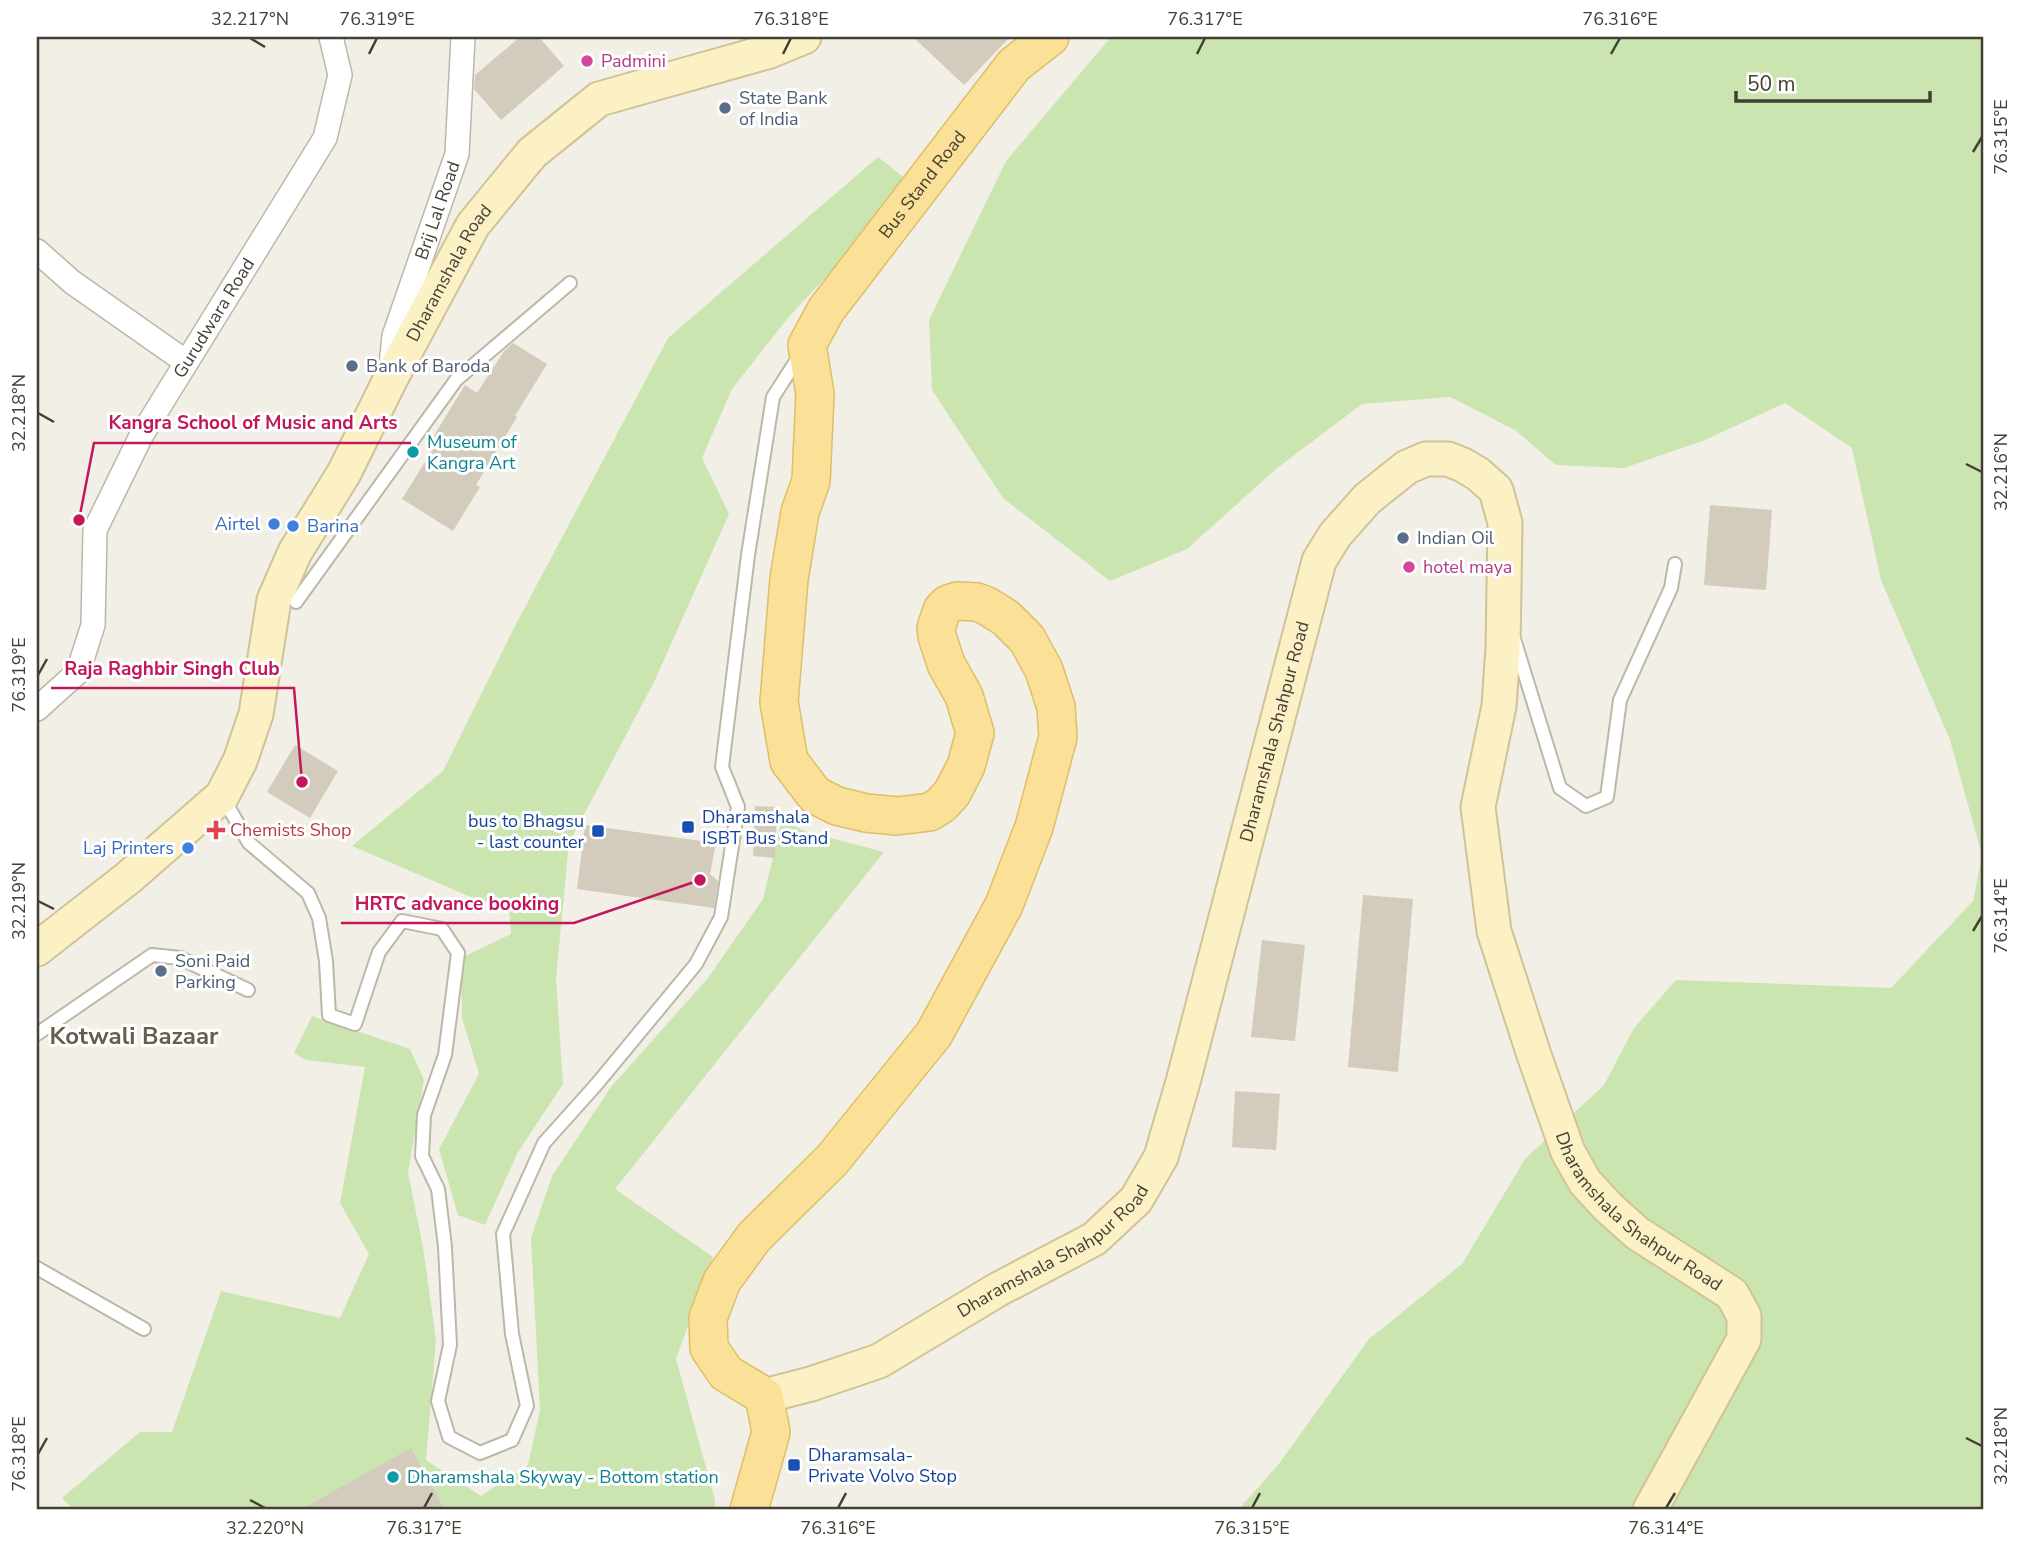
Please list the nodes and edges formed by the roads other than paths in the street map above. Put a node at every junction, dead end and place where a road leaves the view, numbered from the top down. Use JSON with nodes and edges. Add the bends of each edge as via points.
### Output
{"nodes":[{"id":1,"x":331,"y":37,"type":"edge"},
{"id":2,"x":463,"y":37,"type":"edge"},
{"id":3,"x":804,"y":37,"type":"edge"},
{"id":4,"x":1050,"y":37,"type":"edge"},
{"id":5,"x":37,"y":251,"type":"edge"},
{"id":6,"x":570,"y":283,"type":"dead end"},
{"id":7,"x":807,"y":345,"type":"junction"},
{"id":8,"x":186,"y":362,"type":"junction"},
{"id":9,"x":390,"y":380,"type":"junction"},
{"id":10,"x":1675,"y":564,"type":"dead end"},
{"id":11,"x":296,"y":602,"type":"dead end"},
{"id":12,"x":1504,"y":605,"type":"junction"},
{"id":13,"x":37,"y":709,"type":"edge"},
{"id":14,"x":222,"y":796,"type":"junction"},
{"id":15,"x":37,"y":949,"type":"edge"},
{"id":16,"x":248,"y":990,"type":"dead end"},
{"id":17,"x":37,"y":1034,"type":"edge"},
{"id":18,"x":37,"y":1268,"type":"edge"},
{"id":19,"x":144,"y":1329,"type":"dead end"},
{"id":20,"x":764,"y":1396,"type":"junction"},
{"id":21,"x":749,"y":1510,"type":"edge"},
{"id":22,"x":1650,"y":1510,"type":"edge"}],
"edges":[{"from":1,"to":8,"type":"street","name":"Gurudwara Road","via":[[340,75],[325,138]]},
{"from":2,"to":9,"type":"street","name":"Brij Lal Road","via":[[457,154],[394,336]]},
{"from":3,"to":9,"type":"main road","name":"Dharamshala Road","via":[[771,51],[599,99],[532,153],[473,225]]},
{"from":4,"to":7,"type":"main road","name":"Bus Stand Road","via":[[1014,65],[826,310]]},
{"from":5,"to":8,"type":"street","via":[[72,282]]},
{"from":6,"to":11,"type":"lane","via":[[456,380]]},
{"from":7,"to":14,"type":"lane","via":[[773,397],[748,555],[722,768],[738,807],[721,918],[696,964],[544,1143],[503,1234],[512,1334],[527,1406],[512,1440],[480,1453],[449,1437],[438,1401],[450,1345],[445,1247],[438,1189],[422,1156],[424,1115],[445,1055],[458,953],[442,929],[402,921],[379,952],[355,1024],[329,1015],[319,918],[308,893],[249,843]]},
{"from":7,"to":20,"type":"main road","via":[[815,394],[811,481],[800,512],[789,579],[779,702],[789,761],[815,795],[837,806],[897,816],[930,812],[941,805],[966,766],[975,733],[937,636],[942,610],[957,601],[987,606],[1027,639],[1056,706],[1058,737],[1034,827],[1004,905],[934,1034],[832,1160],[754,1237],[722,1281],[708,1318],[709,1348],[726,1373]]},
{"from":8,"to":13,"type":"street","name":"Gurudwara Road","via":[[141,436],[95,530],[93,625],[78,672]]},
{"from":9,"to":14,"type":"main road","name":"Dharamshala Road","via":[[344,473],[295,552],[274,600],[256,714]]},
{"from":10,"to":12,"type":"lane","via":[[1671,588],[1620,700],[1606,797],[1586,806],[1560,788]]},
{"from":12,"to":20,"type":"main road","name":"Dharamshala Shahpur Road","via":[[1505,523],[1496,490],[1478,474],[1448,459],[1426,459],[1407,467],[1353,513],[1319,561],[1176,1107],[1161,1157],[1136,1200],[1094,1238],[880,1361]]},
{"from":12,"to":22,"type":"main road","name":"Dharamshala Shahpur Road","via":[[1499,706],[1478,807],[1494,931],[1533,1052],[1568,1152],[1585,1182],[1637,1233],[1732,1294],[1744,1316],[1744,1339]]},
{"from":14,"to":15,"type":"main road"},
{"from":16,"to":17,"type":"lane","via":[[180,958],[152,955]]},
{"from":18,"to":19,"type":"lane"},
{"from":20,"to":21,"type":"main road","via":[[771,1432]]}]}
